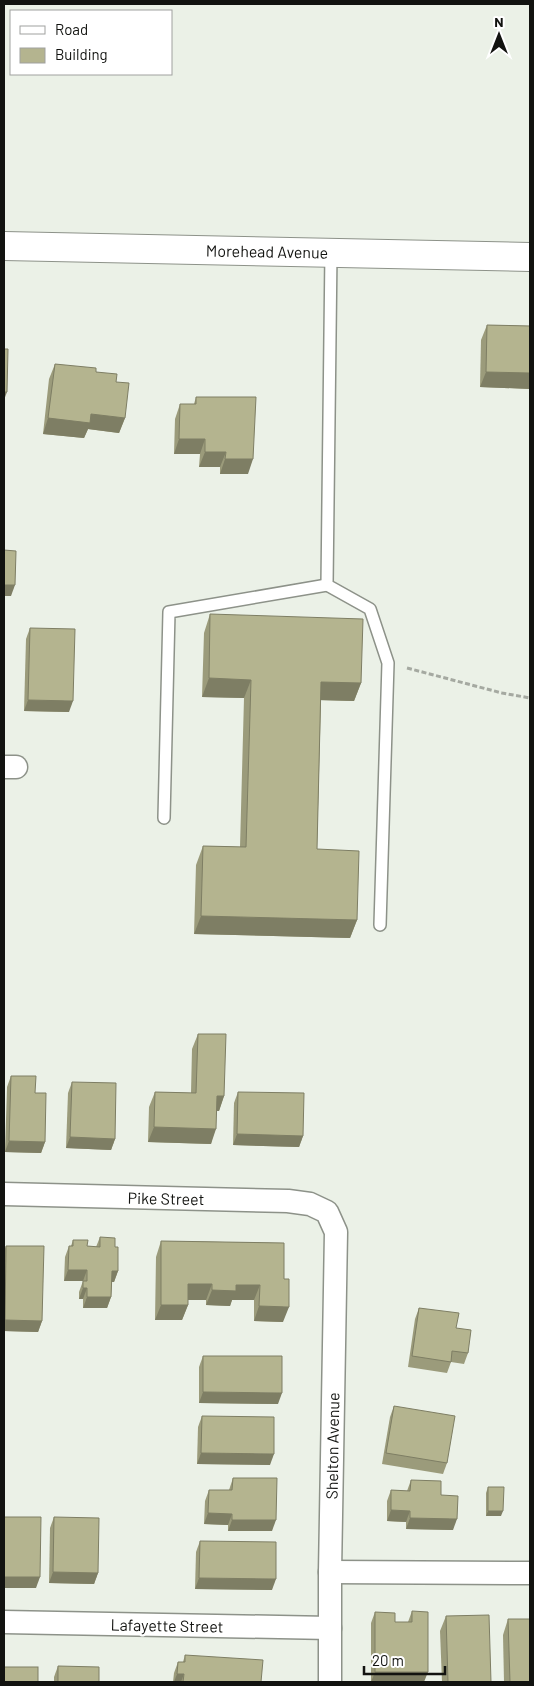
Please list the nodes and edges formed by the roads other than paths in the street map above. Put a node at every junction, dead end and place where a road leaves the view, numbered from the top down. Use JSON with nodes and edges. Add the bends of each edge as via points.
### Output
{"nodes":[{"id":1,"x":4,"y":246,"type":"edge"},
{"id":2,"x":331,"y":252,"type":"junction"},
{"id":3,"x":530,"y":257,"type":"edge"},
{"id":4,"x":327,"y":585,"type":"junction"},
{"id":5,"x":164,"y":818,"type":"dead end"},
{"id":6,"x":380,"y":925,"type":"dead end"},
{"id":7,"x":4,"y":1194,"type":"edge"},
{"id":8,"x":327,"y":1212,"type":"joint"},
{"id":9,"x":330,"y":1572,"type":"junction"},
{"id":10,"x":530,"y":1573,"type":"edge"},
{"id":11,"x":4,"y":1622,"type":"edge"},
{"id":12,"x":330,"y":1628,"type":"junction"},
{"id":13,"x":330,"y":1682,"type":"edge"}],
"edges":[{"from":1,"to":2,"type":"street","name":"Morehead Avenue"},
{"from":2,"to":3,"type":"street","name":"Morehead Avenue"},
{"from":2,"to":4,"type":"lane"},
{"from":4,"to":5,"type":"lane","via":[[170,612]]},
{"from":4,"to":6,"type":"lane","via":[[370,609],[388,663]]},
{"from":7,"to":8,"type":"street","name":"Pike Street","via":[[288,1201],[310,1204]]},
{"from":8,"to":9,"type":"street","name":"Shelton Avenue","via":[[336,1232]]},
{"from":9,"to":10,"type":"street"},
{"from":9,"to":12,"type":"street","name":"Shelton Avenue"},
{"from":11,"to":12,"type":"street","name":"Lafayette Street"},
{"from":12,"to":13,"type":"street","name":"Shelton Avenue"}]}
